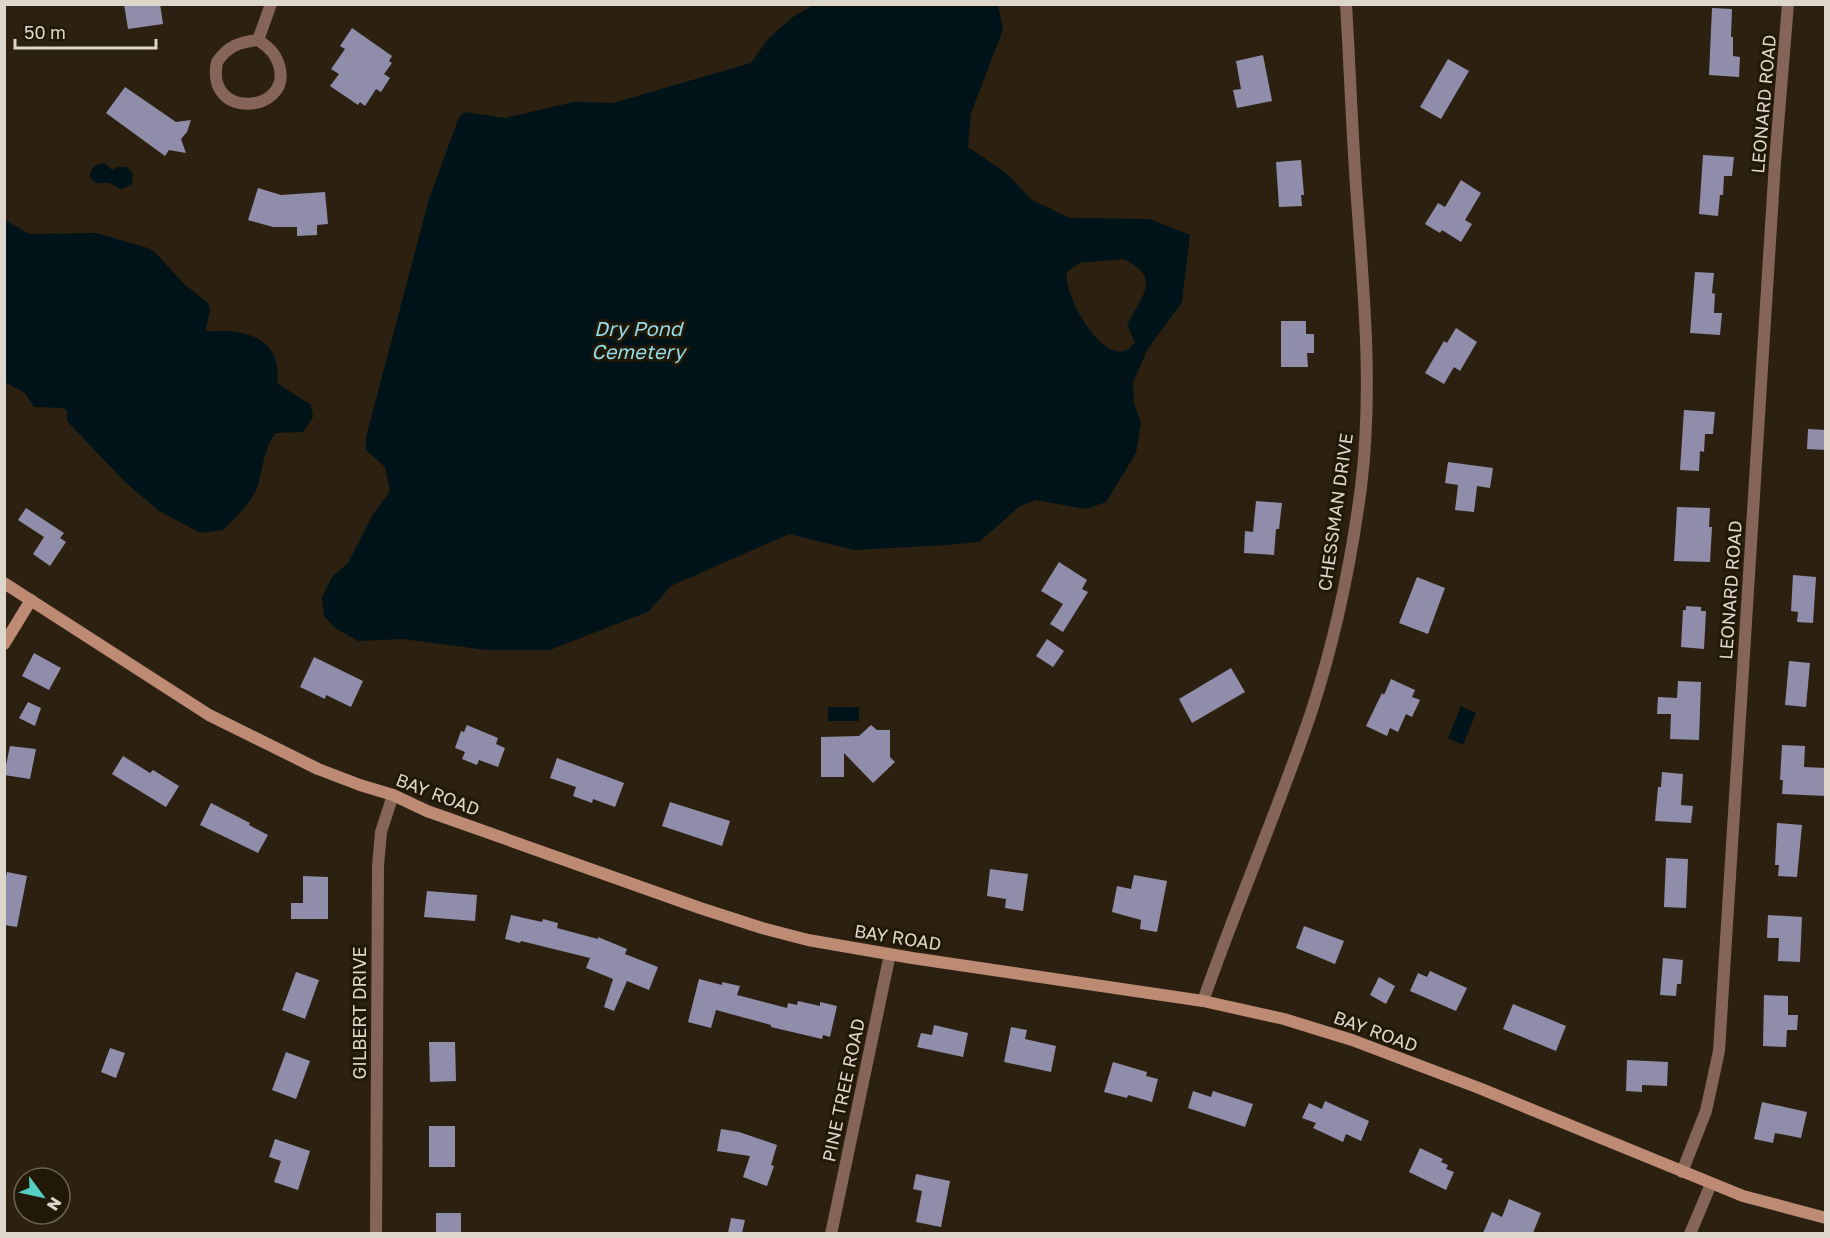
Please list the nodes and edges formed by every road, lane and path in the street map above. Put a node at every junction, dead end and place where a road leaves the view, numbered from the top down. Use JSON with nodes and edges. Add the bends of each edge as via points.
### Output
{"nodes":[{"id":1,"x":271,"y":4,"type":"edge"},
{"id":2,"x":1346,"y":4,"type":"edge"},
{"id":3,"x":1788,"y":4,"type":"edge"},
{"id":4,"x":258,"y":40,"type":"junction"},
{"id":5,"x":4,"y":583,"type":"edge"},
{"id":6,"x":31,"y":600,"type":"junction"},
{"id":7,"x":4,"y":644,"type":"edge"},
{"id":8,"x":393,"y":795,"type":"junction"},
{"id":9,"x":890,"y":954,"type":"junction"},
{"id":10,"x":1203,"y":1001,"type":"junction"},
{"id":11,"x":1682,"y":1172,"type":"junction"},
{"id":12,"x":1711,"y":1184,"type":"junction"},
{"id":13,"x":1826,"y":1218,"type":"edge"},
{"id":14,"x":376,"y":1233,"type":"edge"},
{"id":15,"x":831,"y":1233,"type":"edge"},
{"id":16,"x":1690,"y":1233,"type":"edge"}],
"edges":[{"from":1,"to":4,"type":"street"},
{"from":2,"to":10,"type":"street","name":"CHESSMAN DRIVE","via":[[1366,334],[1361,486],[1332,639],[1311,711]]},
{"from":3,"to":11,"type":"street","name":"LEONARD ROAD","via":[[1719,1050],[1706,1111]]},
{"from":4,"to":4,"type":"street","via":[[231,46],[217,62],[216,84],[222,94],[242,105],[273,95],[281,78],[276,56]]},
{"from":5,"to":6,"type":"main road","name":"BAY ROAD"},
{"from":6,"to":7,"type":"main road"},
{"from":6,"to":8,"type":"main road","name":"BAY ROAD","via":[[209,715],[318,769]]},
{"from":8,"to":9,"type":"main road","name":"BAY ROAD","via":[[464,824],[762,928]]},
{"from":8,"to":14,"type":"street","name":"GILBERT DRIVE","via":[[381,832],[378,866]]},
{"from":9,"to":10,"type":"main road","name":"BAY ROAD"},
{"from":9,"to":15,"type":"street","name":"PINE TREE ROAD"},
{"from":10,"to":11,"type":"main road","name":"BAY ROAD","via":[[1284,1019],[1352,1040]]},
{"from":11,"to":12,"type":"main road","name":"BAY ROAD"},
{"from":12,"to":13,"type":"main road","name":"BAY ROAD"},
{"from":12,"to":16,"type":"street"}]}
